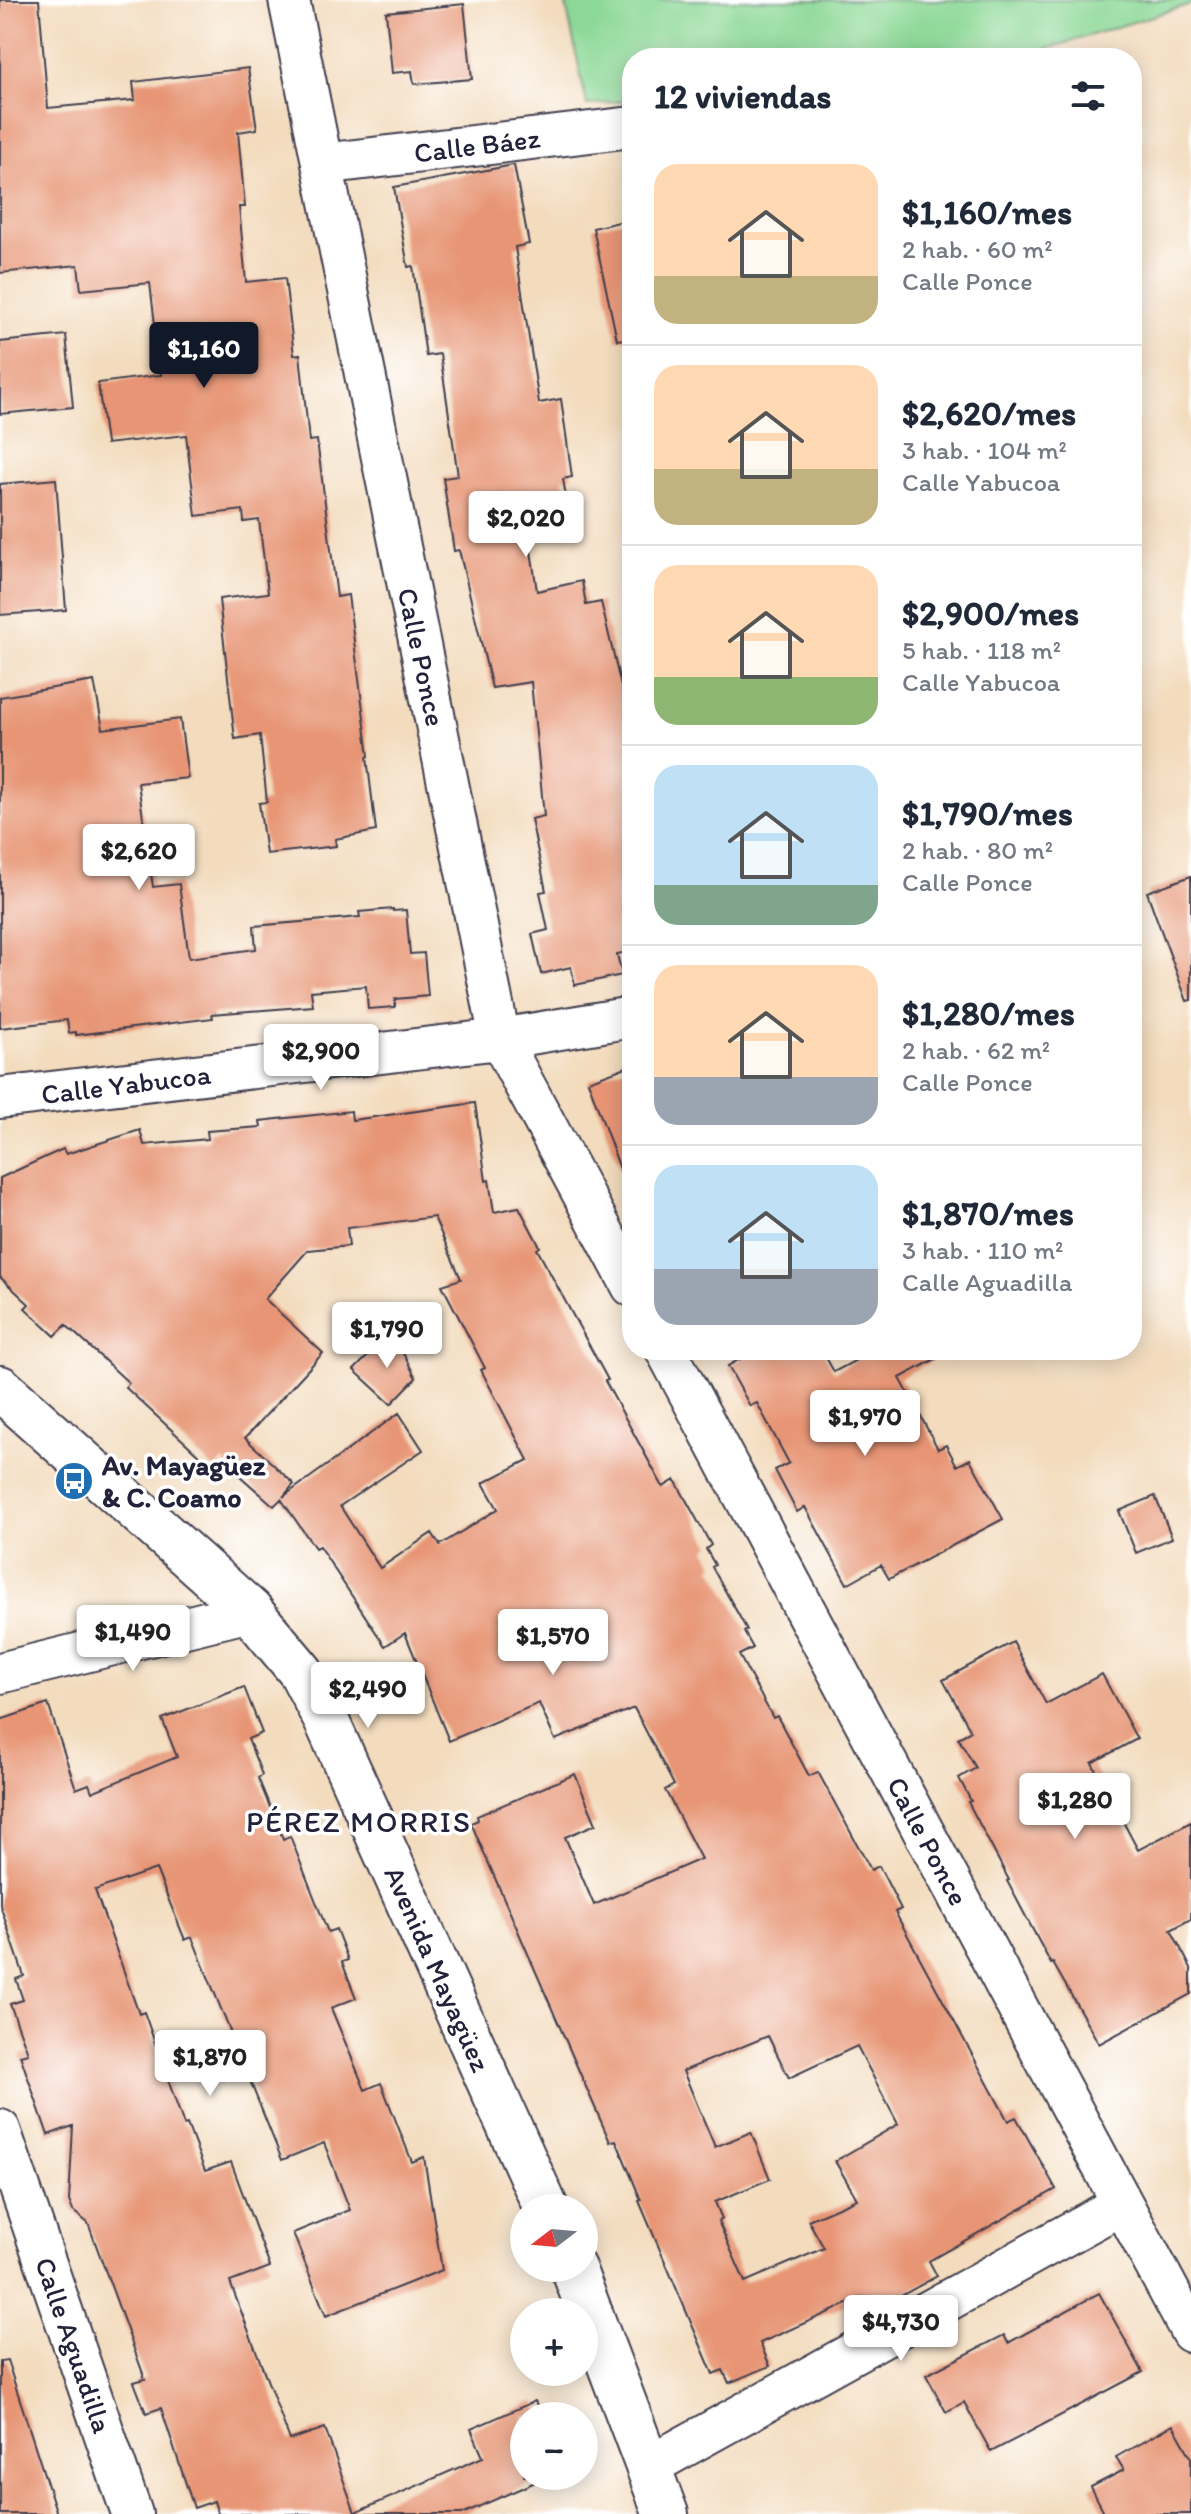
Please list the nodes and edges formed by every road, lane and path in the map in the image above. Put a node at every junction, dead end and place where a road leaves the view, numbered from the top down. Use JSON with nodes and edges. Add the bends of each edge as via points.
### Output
{"nodes":[{"id":1,"x":289,"y":0,"type":"edge"},
{"id":2,"x":622,"y":128,"type":"edge"},
{"id":3,"x":322,"y":164,"type":"junction"},
{"id":4,"x":622,"y":1019,"type":"edge"},
{"id":5,"x":500,"y":1039,"type":"junction"},
{"id":6,"x":0,"y":1098,"type":"edge"},
{"id":7,"x":622,"y":1267,"type":"edge"},
{"id":8,"x":671,"y":1360,"type":"edge"},
{"id":9,"x":0,"y":1388,"type":"edge"},
{"id":10,"x":250,"y":1611,"type":"junction"},
{"id":11,"x":0,"y":1673,"type":"edge"},
{"id":12,"x":0,"y":2130,"type":"edge"},
{"id":13,"x":540,"y":2194,"type":"edge"},
{"id":14,"x":1122,"y":2204,"type":"junction"},
{"id":15,"x":578,"y":2282,"type":"edge"},
{"id":16,"x":1191,"y":2332,"type":"edge"},
{"id":17,"x":649,"y":2466,"type":"junction"},
{"id":18,"x":132,"y":2514,"type":"edge"},
{"id":19,"x":666,"y":2514,"type":"edge"}],
"edges":[{"from":1,"to":3,"type":"street","name":"Calle Ponce"},
{"from":2,"to":3,"type":"street","name":"Calle Báez"},
{"from":3,"to":5,"type":"street","name":"Calle Ponce"},
{"from":4,"to":5,"type":"street","name":"Calle Yabucoa"},
{"from":5,"to":6,"type":"street","name":"Calle Yabucoa"},
{"from":5,"to":7,"type":"street","name":"Calle Ponce"},
{"from":8,"to":14,"type":"street","name":"Calle Ponce"},
{"from":9,"to":10,"type":"street","name":"Avenida Mayagüez"},
{"from":10,"to":11,"type":"street"},
{"from":10,"to":13,"type":"street","name":"Avenida Mayagüez","via":[[301,1672],[328,1724]]},
{"from":12,"to":18,"type":"street","name":"Calle Aguadilla"},
{"from":14,"to":16,"type":"street","name":"Calle Ponce"},
{"from":14,"to":17,"type":"street"},
{"from":15,"to":17,"type":"street"},
{"from":17,"to":19,"type":"street"}]}
